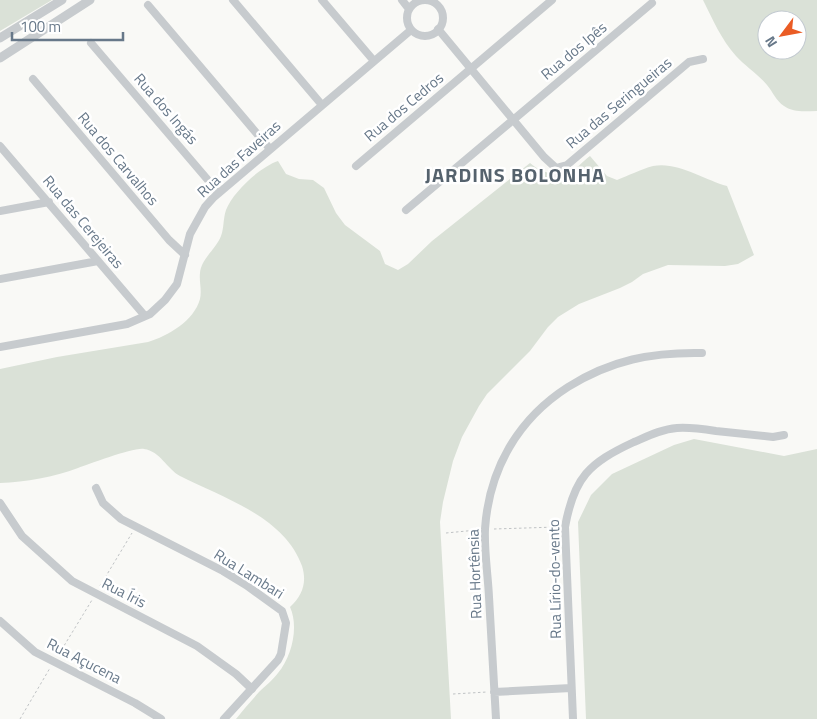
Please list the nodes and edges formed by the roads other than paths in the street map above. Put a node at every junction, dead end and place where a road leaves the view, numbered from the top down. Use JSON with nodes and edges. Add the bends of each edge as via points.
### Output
{"nodes":[{"id":1,"x":62,"y":0,"type":"edge"},
{"id":2,"x":90,"y":0,"type":"edge"},
{"id":3,"x":233,"y":0,"type":"edge"},
{"id":4,"x":322,"y":0,"type":"edge"},
{"id":5,"x":402,"y":0,"type":"edge"},
{"id":6,"x":446,"y":0,"type":"edge"},
{"id":7,"x":552,"y":0,"type":"edge"},
{"id":8,"x":417,"y":1,"type":"edge"},
{"id":9,"x":652,"y":3,"type":"dead end"},
{"id":10,"x":148,"y":5,"type":"dead end"},
{"id":11,"x":438,"y":6,"type":"junction"},
{"id":12,"x":409,"y":9,"type":"junction"},
{"id":13,"x":438,"y":29,"type":"junction"},
{"id":14,"x":411,"y":30,"type":"junction"},
{"id":15,"x":0,"y":38,"type":"edge"},
{"id":16,"x":91,"y":43,"type":"dead end"},
{"id":17,"x":0,"y":58,"type":"edge"},
{"id":18,"x":703,"y":59,"type":"dead end"},
{"id":19,"x":374,"y":61,"type":"junction"},
{"id":20,"x":471,"y":68,"type":"junction"},
{"id":21,"x":33,"y":80,"type":"dead end"},
{"id":22,"x":322,"y":105,"type":"junction"},
{"id":23,"x":514,"y":121,"type":"junction"},
{"id":24,"x":0,"y":146,"type":"edge"},
{"id":25,"x":270,"y":149,"type":"junction"},
{"id":26,"x":356,"y":166,"type":"dead end"},
{"id":27,"x":219,"y":193,"type":"junction"},
{"id":28,"x":49,"y":202,"type":"junction"},
{"id":29,"x":406,"y":210,"type":"dead end"},
{"id":30,"x":0,"y":211,"type":"edge"},
{"id":31,"x":185,"y":255,"type":"junction"},
{"id":32,"x":98,"y":260,"type":"junction"},
{"id":33,"x":0,"y":279,"type":"edge"},
{"id":34,"x":145,"y":316,"type":"junction"},
{"id":35,"x":0,"y":348,"type":"edge"},
{"id":36,"x":702,"y":353,"type":"dead end"},
{"id":37,"x":784,"y":435,"type":"dead end"},
{"id":38,"x":96,"y":488,"type":"dead end"},
{"id":39,"x":0,"y":503,"type":"edge"},
{"id":40,"x":0,"y":621,"type":"edge"},
{"id":41,"x":572,"y":688,"type":"junction"},
{"id":42,"x":252,"y":689,"type":"junction"},
{"id":43,"x":494,"y":692,"type":"junction"},
{"id":44,"x":162,"y":719,"type":"edge"},
{"id":45,"x":224,"y":719,"type":"edge"},
{"id":46,"x":496,"y":719,"type":"edge"},
{"id":47,"x":573,"y":719,"type":"edge"}],
"edges":[{"from":1,"to":15,"type":"street"},
{"from":2,"to":17,"type":"street"},
{"from":3,"to":22,"type":"street"},
{"from":4,"to":19,"type":"street"},
{"from":5,"to":12,"type":"street"},
{"from":6,"to":11,"type":"street"},
{"from":7,"to":20,"type":"street","name":"Rua dos Cedros"},
{"from":8,"to":11,"type":"street","via":[[429,1]]},
{"from":8,"to":12,"type":"street"},
{"from":9,"to":23,"type":"street","name":"Rua dos Ipês"},
{"from":10,"to":25,"type":"street"},
{"from":11,"to":13,"type":"street","via":[[442,18]]},
{"from":12,"to":14,"type":"street","via":[[407,19]]},
{"from":13,"to":14,"type":"street","via":[[422,36]]},
{"from":13,"to":20,"type":"street","name":"Rua das Seringueiras"},
{"from":14,"to":19,"type":"street","name":"Rua das Faveiras"},
{"from":16,"to":27,"type":"street","name":"Rua dos Ingás"},
{"from":18,"to":23,"type":"street","name":"Rua das Seringueiras","via":[[689,62],[562,167],[550,164]]},
{"from":19,"to":22,"type":"street","name":"Rua das Faveiras"},
{"from":20,"to":23,"type":"street","name":"Rua das Seringueiras"},
{"from":20,"to":26,"type":"street","name":"Rua dos Cedros"},
{"from":21,"to":31,"type":"street","name":"Rua dos Carvalhos"},
{"from":22,"to":25,"type":"street","name":"Rua das Faveiras"},
{"from":23,"to":29,"type":"street","name":"Rua dos Ipês"},
{"from":24,"to":28,"type":"street","name":"Rua das Cerejeiras"},
{"from":25,"to":27,"type":"street","name":"Rua das Faveiras"},
{"from":27,"to":31,"type":"street","name":"Rua das Faveiras","via":[[196,222]]},
{"from":28,"to":30,"type":"street"},
{"from":28,"to":32,"type":"street","name":"Rua das Cerejeiras"},
{"from":31,"to":34,"type":"street","name":"Rua das Faveiras","via":[[171,293]]},
{"from":32,"to":33,"type":"street"},
{"from":32,"to":34,"type":"street","name":"Rua das Cerejeiras"},
{"from":34,"to":35,"type":"street","name":"Rua das Faveiras","via":[[127,324]]},
{"from":36,"to":43,"type":"street","name":"Rua Hortênsia","via":[[662,354],[596,371],[545,403],[504,454],[490,496],[485,529]]},
{"from":37,"to":41,"type":"street","name":"Rua Lírio-do-vento","via":[[773,437],[669,429],[612,452],[592,466],[572,498],[566,527]]},
{"from":38,"to":42,"type":"street","name":"Rua Lambari","via":[[102,503],[121,519],[223,571],[282,611],[286,623],[281,654]]},
{"from":39,"to":42,"type":"street","name":"Rua Íris","via":[[14,526],[72,581],[197,646]]},
{"from":40,"to":44,"type":"street","name":"Rua Açucena","via":[[35,652]]},
{"from":41,"to":43,"type":"street"},
{"from":41,"to":47,"type":"street","name":"Rua Lírio-do-vento"},
{"from":42,"to":45,"type":"street","name":"Rua Lambari"},
{"from":43,"to":46,"type":"street","name":"Rua Hortênsia"}]}
